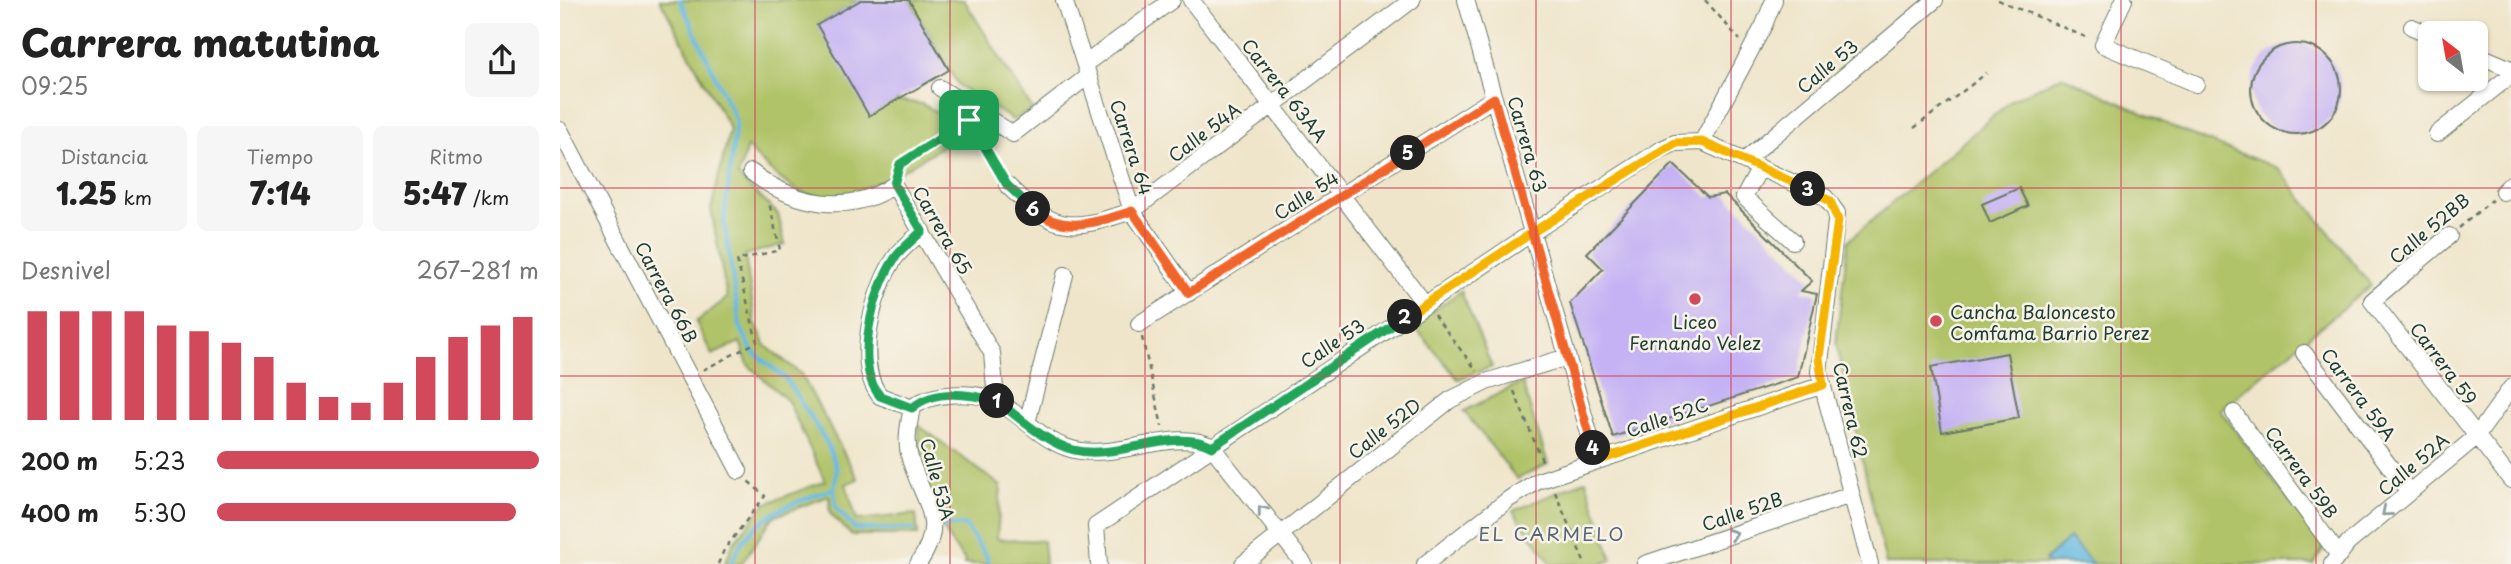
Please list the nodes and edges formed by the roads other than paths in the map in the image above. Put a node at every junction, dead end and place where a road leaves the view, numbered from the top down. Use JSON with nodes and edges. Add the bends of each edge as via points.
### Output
{"nodes":[{"id":1,"x":1064,"y":0,"type":"edge"},
{"id":2,"x":1172,"y":0,"type":"edge"},
{"id":3,"x":1191,"y":0,"type":"edge"},
{"id":4,"x":1412,"y":0,"type":"edge"},
{"id":5,"x":1466,"y":0,"type":"edge"},
{"id":6,"x":1773,"y":0,"type":"edge"},
{"id":7,"x":1935,"y":0,"type":"edge"},
{"id":8,"x":2124,"y":0,"type":"edge"},
{"id":9,"x":2412,"y":27,"type":"dead end"},
{"id":10,"x":2418,"y":30,"type":"edge"},
{"id":11,"x":2488,"y":59,"type":"edge"},
{"id":12,"x":2511,"y":69,"type":"edge"},
{"id":13,"x":1086,"y":70,"type":"junction"},
{"id":14,"x":2511,"y":75,"type":"edge"},
{"id":15,"x":2196,"y":84,"type":"dead end"},
{"id":16,"x":940,"y":88,"type":"dead end"},
{"id":17,"x":1494,"y":98,"type":"junction"},
{"id":18,"x":1272,"y":105,"type":"junction"},
{"id":19,"x":560,"y":130,"type":"edge"},
{"id":20,"x":2437,"y":134,"type":"dead end"},
{"id":21,"x":1702,"y":142,"type":"junction"},
{"id":22,"x":566,"y":157,"type":"edge"},
{"id":23,"x":1744,"y":160,"type":"junction"},
{"id":24,"x":1760,"y":168,"type":"junction"},
{"id":25,"x":757,"y":177,"type":"road end"},
{"id":26,"x":1007,"y":185,"type":"road end"},
{"id":27,"x":1341,"y":195,"type":"junction"},
{"id":28,"x":1132,"y":211,"type":"junction"},
{"id":29,"x":922,"y":231,"type":"junction"},
{"id":30,"x":1533,"y":232,"type":"junction"},
{"id":31,"x":2449,"y":236,"type":"road end"},
{"id":32,"x":1793,"y":241,"type":"dead end"},
{"id":33,"x":1065,"y":275,"type":"dead end"},
{"id":34,"x":1189,"y":293,"type":"junction"},
{"id":35,"x":2372,"y":301,"type":"joint"},
{"id":36,"x":1425,"y":304,"type":"junction"},
{"id":37,"x":1139,"y":324,"type":"road end"},
{"id":38,"x":2304,"y":353,"type":"dead end"},
{"id":39,"x":1567,"y":357,"type":"junction"},
{"id":40,"x":1823,"y":385,"type":"junction"},
{"id":41,"x":2511,"y":388,"type":"edge"},
{"id":42,"x":996,"y":400,"type":"junction"},
{"id":43,"x":912,"y":408,"type":"junction"},
{"id":44,"x":2234,"y":413,"type":"dead end"},
{"id":45,"x":1027,"y":423,"type":"junction"},
{"id":46,"x":2476,"y":437,"type":"junction"},
{"id":47,"x":1212,"y":447,"type":"junction"},
{"id":48,"x":1597,"y":461,"type":"junction"},
{"id":49,"x":739,"y":471,"type":"road end"},
{"id":50,"x":2508,"y":471,"type":"edge"},
{"id":51,"x":2409,"y":492,"type":"junction"},
{"id":52,"x":1851,"y":495,"type":"junction"},
{"id":53,"x":1281,"y":534,"type":"junction"},
{"id":54,"x":2335,"y":559,"type":"edge"},
{"id":55,"x":918,"y":564,"type":"edge"},
{"id":56,"x":1099,"y":564,"type":"edge"},
{"id":57,"x":1243,"y":564,"type":"edge"},
{"id":58,"x":1304,"y":564,"type":"edge"},
{"id":59,"x":1425,"y":564,"type":"edge"},
{"id":60,"x":1645,"y":564,"type":"edge"},
{"id":61,"x":1870,"y":564,"type":"edge"}],
"edges":[{"from":1,"to":13,"type":"street","name":"Carrera 64"},
{"from":2,"to":13,"type":"street"},
{"from":3,"to":18,"type":"street","name":"Carrera 63AA"},
{"from":4,"to":18,"type":"street","name":"Calle 54A"},
{"from":5,"to":17,"type":"street","name":"Carrera 63"},
{"from":6,"to":21,"type":"street","via":[[1751,52]]},
{"from":7,"to":23,"type":"street","name":"Calle 53"},
{"from":8,"to":15,"type":"street","via":[[2103,44]]},
{"from":9,"to":10,"type":"street"},
{"from":11,"to":12,"type":"street"},
{"from":13,"to":16,"type":"street","via":[[1013,134]]},
{"from":13,"to":28,"type":"street","name":"Carrera 64"},
{"from":14,"to":20,"type":"street"},
{"from":17,"to":27,"type":"street","name":"Calle 54"},
{"from":17,"to":30,"type":"street","name":"Carrera 63"},
{"from":18,"to":27,"type":"street","name":"Carrera 63AA"},
{"from":18,"to":28,"type":"street","name":"Calle 54A"},
{"from":19,"to":22,"type":"street","name":"Carrera 66B"},
{"from":21,"to":23,"type":"street"},
{"from":21,"to":30,"type":"street","name":"Calle 53","via":[[1662,149]]},
{"from":22,"to":49,"type":"street","name":"Carrera 66B"},
{"from":23,"to":24,"type":"street"},
{"from":24,"to":32,"type":"street","via":[[1744,197]]},
{"from":24,"to":40,"type":"street","name":"Carrera 62","via":[[1825,197],[1838,220],[1819,358]]},
{"from":25,"to":29,"type":"street","name":"Carrera 65","via":[[793,197],[840,204],[856,203],[894,184]]},
{"from":26,"to":28,"type":"street","name":"Calle 54A","via":[[1044,219],[1062,225],[1098,222]]},
{"from":27,"to":34,"type":"street","name":"Calle 54"},
{"from":27,"to":36,"type":"street","name":"Carrera 63AA"},
{"from":28,"to":34,"type":"street","name":"Carrera 64"},
{"from":29,"to":42,"type":"street","name":"Carrera 65","via":[[992,352]]},
{"from":29,"to":43,"type":"street","via":[[895,258],[876,296],[867,370],[880,396]]},
{"from":30,"to":36,"type":"street","name":"Calle 53"},
{"from":30,"to":39,"type":"street","name":"Carrera 63"},
{"from":31,"to":35,"type":"street","name":"Calle 52BB"},
{"from":33,"to":45,"type":"street"},
{"from":34,"to":37,"type":"street","name":"Calle 54"},
{"from":35,"to":46,"type":"street","name":"Carrera 59"},
{"from":36,"to":47,"type":"street","name":"Calle 53"},
{"from":38,"to":51,"type":"street","name":"Carrera 59A"},
{"from":39,"to":48,"type":"street","name":"Carrera 63"},
{"from":39,"to":53,"type":"street","name":"Calle 52D","via":[[1486,382],[1450,400]]},
{"from":40,"to":48,"type":"street","name":"Calle 52C"},
{"from":40,"to":52,"type":"street","name":"Carrera 62"},
{"from":41,"to":46,"type":"street","name":"Calle 52A"},
{"from":42,"to":43,"type":"street","via":[[939,394]]},
{"from":42,"to":45,"type":"street"},
{"from":43,"to":55,"type":"street","name":"Calle 53A","via":[[906,434],[933,530],[931,544]]},
{"from":44,"to":54,"type":"street","name":"Carrera 59B"},
{"from":45,"to":47,"type":"street","via":[[1077,451],[1107,452],[1192,440]]},
{"from":46,"to":50,"type":"street","name":"Carrera 59"},
{"from":46,"to":51,"type":"street","name":"Calle 52A"},
{"from":53,"to":47,"type":"street","one_way":true},
{"from":47,"to":56,"type":"street","name":"Calle 53","via":[[1096,526]]},
{"from":48,"to":59,"type":"street","name":"Calle 52C","via":[[1525,488]]},
{"from":51,"to":54,"type":"street","name":"Calle 52A","one_way":true},
{"from":60,"to":52,"type":"street","name":"Calle 52B","one_way":true},
{"from":52,"to":61,"type":"street","name":"Carrera 62"},
{"from":53,"to":57,"type":"street","name":"Calle 52D"},
{"from":53,"to":58,"type":"street"}]}
